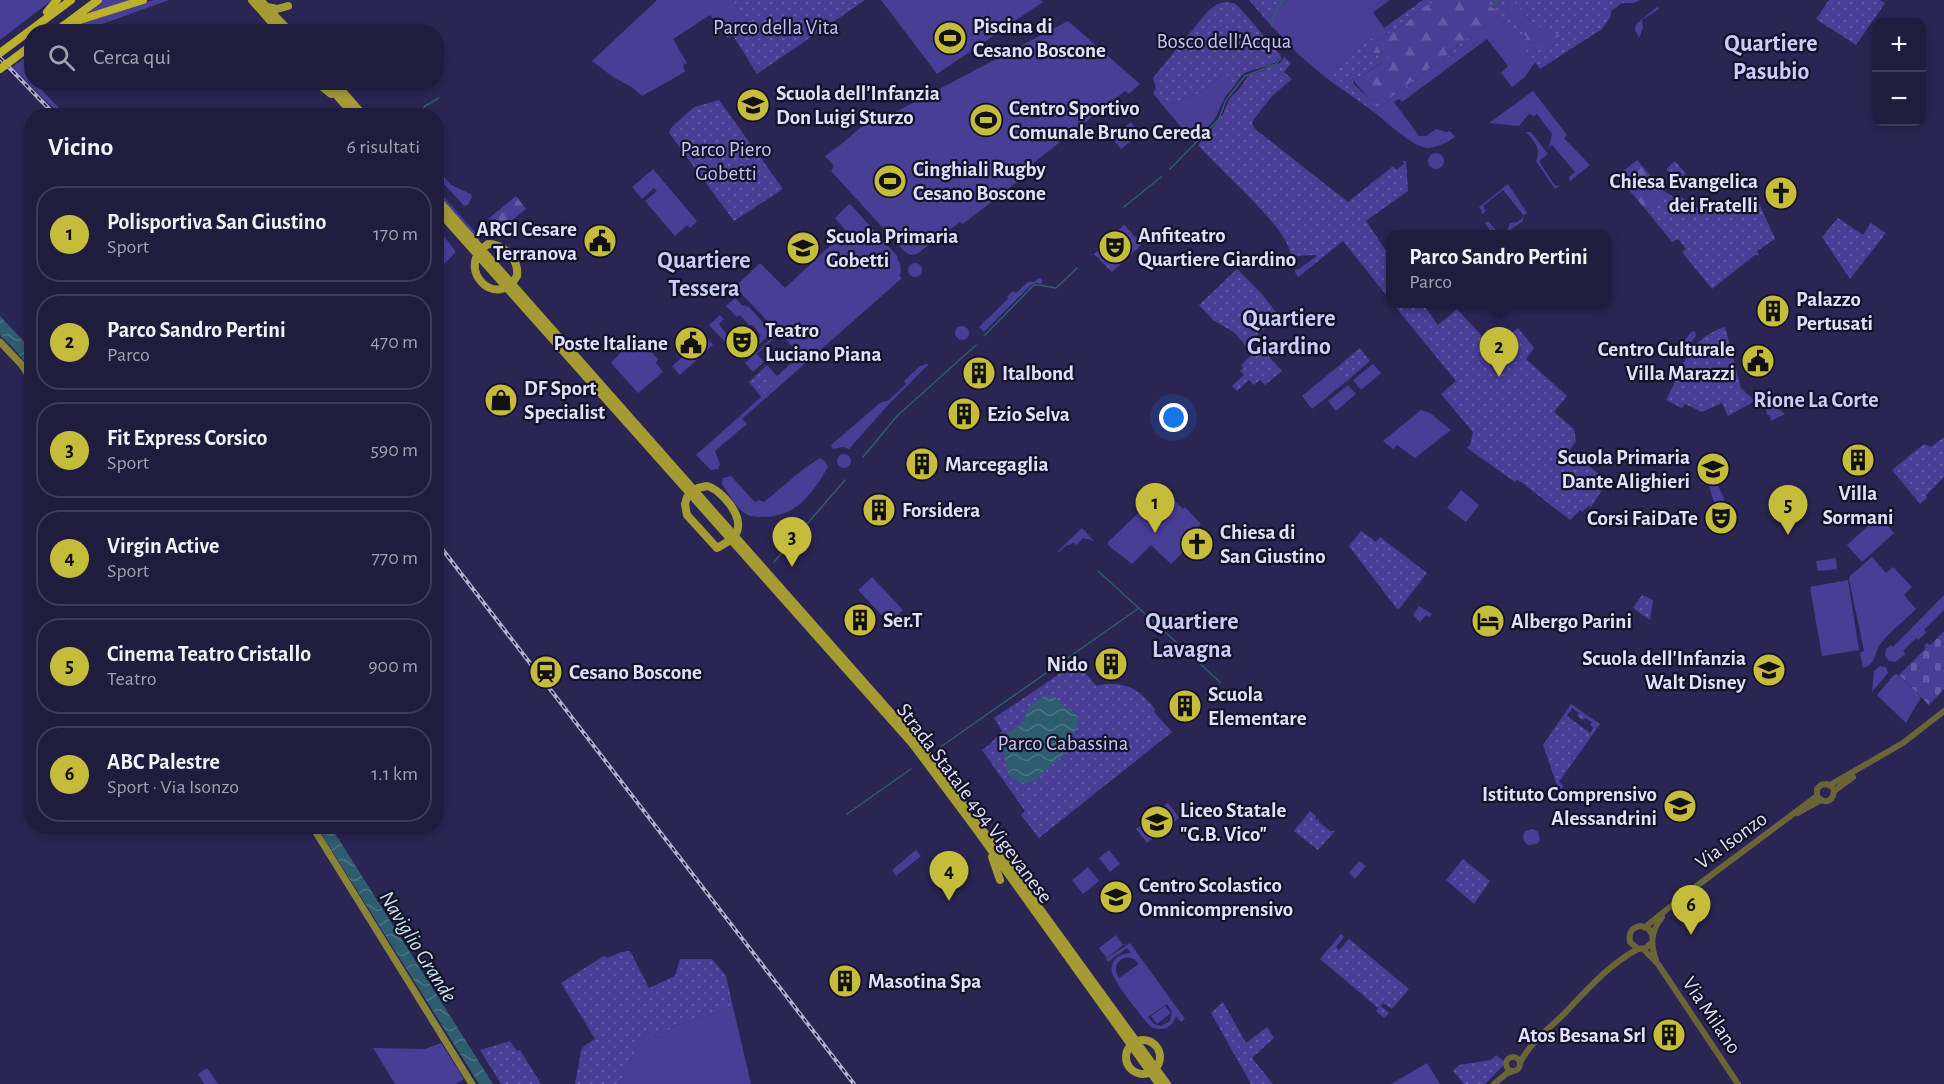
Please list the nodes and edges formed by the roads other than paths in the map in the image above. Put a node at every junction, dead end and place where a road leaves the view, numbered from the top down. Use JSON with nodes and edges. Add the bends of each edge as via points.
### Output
{"nodes":[{"id":1,"x":57,"y":0,"type":"edge"},
{"id":2,"x":63,"y":0,"type":"edge"},
{"id":3,"x":71,"y":0,"type":"edge"},
{"id":4,"x":90,"y":0,"type":"edge"},
{"id":5,"x":98,"y":0,"type":"edge"},
{"id":6,"x":143,"y":0,"type":"edge"},
{"id":7,"x":252,"y":0,"type":"edge"},
{"id":8,"x":261,"y":0,"type":"edge"},
{"id":9,"x":288,"y":6,"type":"dead end"},
{"id":10,"x":267,"y":7,"type":"junction"},
{"id":11,"x":46,"y":12,"type":"junction"},
{"id":12,"x":33,"y":24,"type":"edge"},
{"id":13,"x":35,"y":24,"type":"edge"},
{"id":14,"x":59,"y":24,"type":"edge"},
{"id":15,"x":67,"y":24,"type":"edge"},
{"id":16,"x":70,"y":24,"type":"edge"},
{"id":17,"x":273,"y":24,"type":"edge"},
{"id":18,"x":283,"y":24,"type":"edge"},
{"id":19,"x":24,"y":31,"type":"edge"},
{"id":20,"x":24,"y":32,"type":"edge"},
{"id":21,"x":0,"y":46,"type":"edge"},
{"id":22,"x":24,"y":52,"type":"edge"},
{"id":23,"x":0,"y":53,"type":"edge"},
{"id":24,"x":0,"y":69,"type":"edge"},
{"id":25,"x":326,"y":90,"type":"edge"},
{"id":26,"x":332,"y":90,"type":"edge"},
{"id":27,"x":341,"y":90,"type":"edge"},
{"id":28,"x":345,"y":105,"type":"junction"},
{"id":29,"x":347,"y":108,"type":"edge"},
{"id":30,"x":356,"y":108,"type":"edge"},
{"id":31,"x":444,"y":208,"type":"edge"},
{"id":32,"x":444,"y":216,"type":"edge"},
{"id":33,"x":480,"y":252,"type":"junction"},
{"id":34,"x":509,"y":285,"type":"junction"},
{"id":35,"x":0,"y":342,"type":"edge"},
{"id":36,"x":24,"y":368,"type":"edge"},
{"id":37,"x":692,"y":492,"type":"junction"},
{"id":38,"x":732,"y":538,"type":"junction"},
{"id":39,"x":1944,"y":711,"type":"edge"},
{"id":40,"x":1832,"y":788,"type":"junction"},
{"id":41,"x":1819,"y":798,"type":"junction"},
{"id":42,"x":964,"y":812,"type":"junction"},
{"id":43,"x":317,"y":834,"type":"edge"},
{"id":44,"x":1000,"y":880,"type":"dead end"},
{"id":45,"x":1668,"y":909,"type":"junction"},
{"id":46,"x":1645,"y":927,"type":"junction"},
{"id":47,"x":1652,"y":935,"type":"junction"},
{"id":48,"x":1630,"y":942,"type":"junction"},
{"id":49,"x":1651,"y":943,"type":"junction"},
{"id":50,"x":1640,"y":949,"type":"junction"},
{"id":51,"x":1618,"y":961,"type":"junction"},
{"id":52,"x":1658,"y":964,"type":"junction"},
{"id":53,"x":1134,"y":1043,"type":"junction"},
{"id":54,"x":1530,"y":1047,"type":"junction"},
{"id":55,"x":1514,"y":1057,"type":"junction"},
{"id":56,"x":1506,"y":1064,"type":"junction"},
{"id":57,"x":1520,"y":1064,"type":"junction"},
{"id":58,"x":1153,"y":1070,"type":"junction"},
{"id":59,"x":1513,"y":1071,"type":"junction"},
{"id":60,"x":1496,"y":1082,"type":"edge"},
{"id":61,"x":472,"y":1084,"type":"edge"},
{"id":62,"x":1159,"y":1084,"type":"edge"},
{"id":63,"x":1167,"y":1084,"type":"edge"},
{"id":64,"x":1738,"y":1084,"type":"edge"}],
"edges":[{"from":1,"to":11,"type":"highway"},
{"from":2,"to":11,"type":"highway"},
{"from":3,"to":13,"type":"highway"},
{"from":4,"to":14,"type":"highway"},
{"from":5,"to":15,"type":"highway"},
{"from":6,"to":16,"type":"highway"},
{"from":7,"to":17,"type":"main road"},
{"from":8,"to":10,"type":"main road"},
{"from":9,"to":10,"type":"main road"},
{"from":10,"to":18,"type":"main road"},
{"from":11,"to":12,"type":"highway"},
{"from":19,"to":21,"type":"highway"},
{"from":20,"to":23,"type":"highway"},
{"from":22,"to":24,"type":"highway","bridge":true},
{"from":25,"to":28,"type":"main road"},
{"from":26,"to":28,"type":"main road"},
{"from":27,"to":30,"type":"main road"},
{"from":28,"to":29,"type":"main road"},
{"from":31,"to":33,"type":"main road"},
{"from":32,"to":33,"type":"main road"},
{"from":33,"to":34,"type":"main road"},
{"from":33,"to":34,"type":"main road","via":[[475,269],[480,282],[492,289]]},
{"from":33,"to":34,"type":"main road","via":[[488,244],[495,244],[511,255],[518,271]]},
{"from":34,"to":37,"type":"main road"},
{"from":35,"to":36,"type":"main road"},
{"from":37,"to":38,"type":"main road"},
{"from":37,"to":38,"type":"main road","via":[[702,487],[715,489],[735,512],[738,526]]},
{"from":37,"to":38,"type":"main road","via":[[685,504],[687,514],[705,535],[717,548]]},
{"from":38,"to":42,"type":"main road","name":"Strada Statale 494 Vigevanese","via":[[912,743]]},
{"from":38,"to":53,"type":"main road","name":"Strada Statale 494 Vigevanese","via":[[928,755]]},
{"from":39,"to":40,"type":"street","via":[[1903,743]]},
{"from":40,"to":41,"type":"street","via":[[1831,800]]},
{"from":40,"to":41,"type":"street","via":[[1820,786]]},
{"from":41,"to":45,"type":"street","name":"Via Isonzo"},
{"from":42,"to":44,"type":"main road","via":[[992,856]]},
{"from":42,"to":53,"type":"main road","name":"Strada Statale 494 Vigevanese"},
{"from":43,"to":61,"type":"main road"},
{"from":45,"to":46,"type":"street","name":"Via Isonzo"},
{"from":45,"to":47,"type":"street","name":"Via Isonzo"},
{"from":46,"to":47,"type":"street"},
{"from":46,"to":48,"type":"street","via":[[1631,930]]},
{"from":47,"to":49,"type":"street"},
{"from":48,"to":50,"type":"street"},
{"from":48,"to":51,"type":"street"},
{"from":49,"to":50,"type":"street"},
{"from":49,"to":52,"type":"street","name":"Via Milano"},
{"from":50,"to":51,"type":"street"},
{"from":50,"to":52,"type":"street","name":"Via Milano"},
{"from":51,"to":54,"type":"street"},
{"from":52,"to":64,"type":"street","name":"Via Milano"},
{"from":53,"to":58,"type":"main road","name":"Strada Statale 494 Vigevanese"},
{"from":53,"to":58,"type":"main road","name":"Strada Statale 494 Vigevanese","via":[[1148,1041],[1157,1049],[1159,1060]]},
{"from":53,"to":58,"type":"main road","name":"Strada Statale 494 Vigevanese","via":[[1126,1055],[1129,1066],[1138,1073]]},
{"from":54,"to":55,"type":"street"},
{"from":54,"to":57,"type":"street"},
{"from":55,"to":56,"type":"street"},
{"from":55,"to":57,"type":"street"},
{"from":56,"to":59,"type":"street"},
{"from":56,"to":60,"type":"street"},
{"from":57,"to":59,"type":"street"},
{"from":58,"to":62,"type":"main road"},
{"from":58,"to":63,"type":"main road"},
{"from":59,"to":60,"type":"street"}]}
